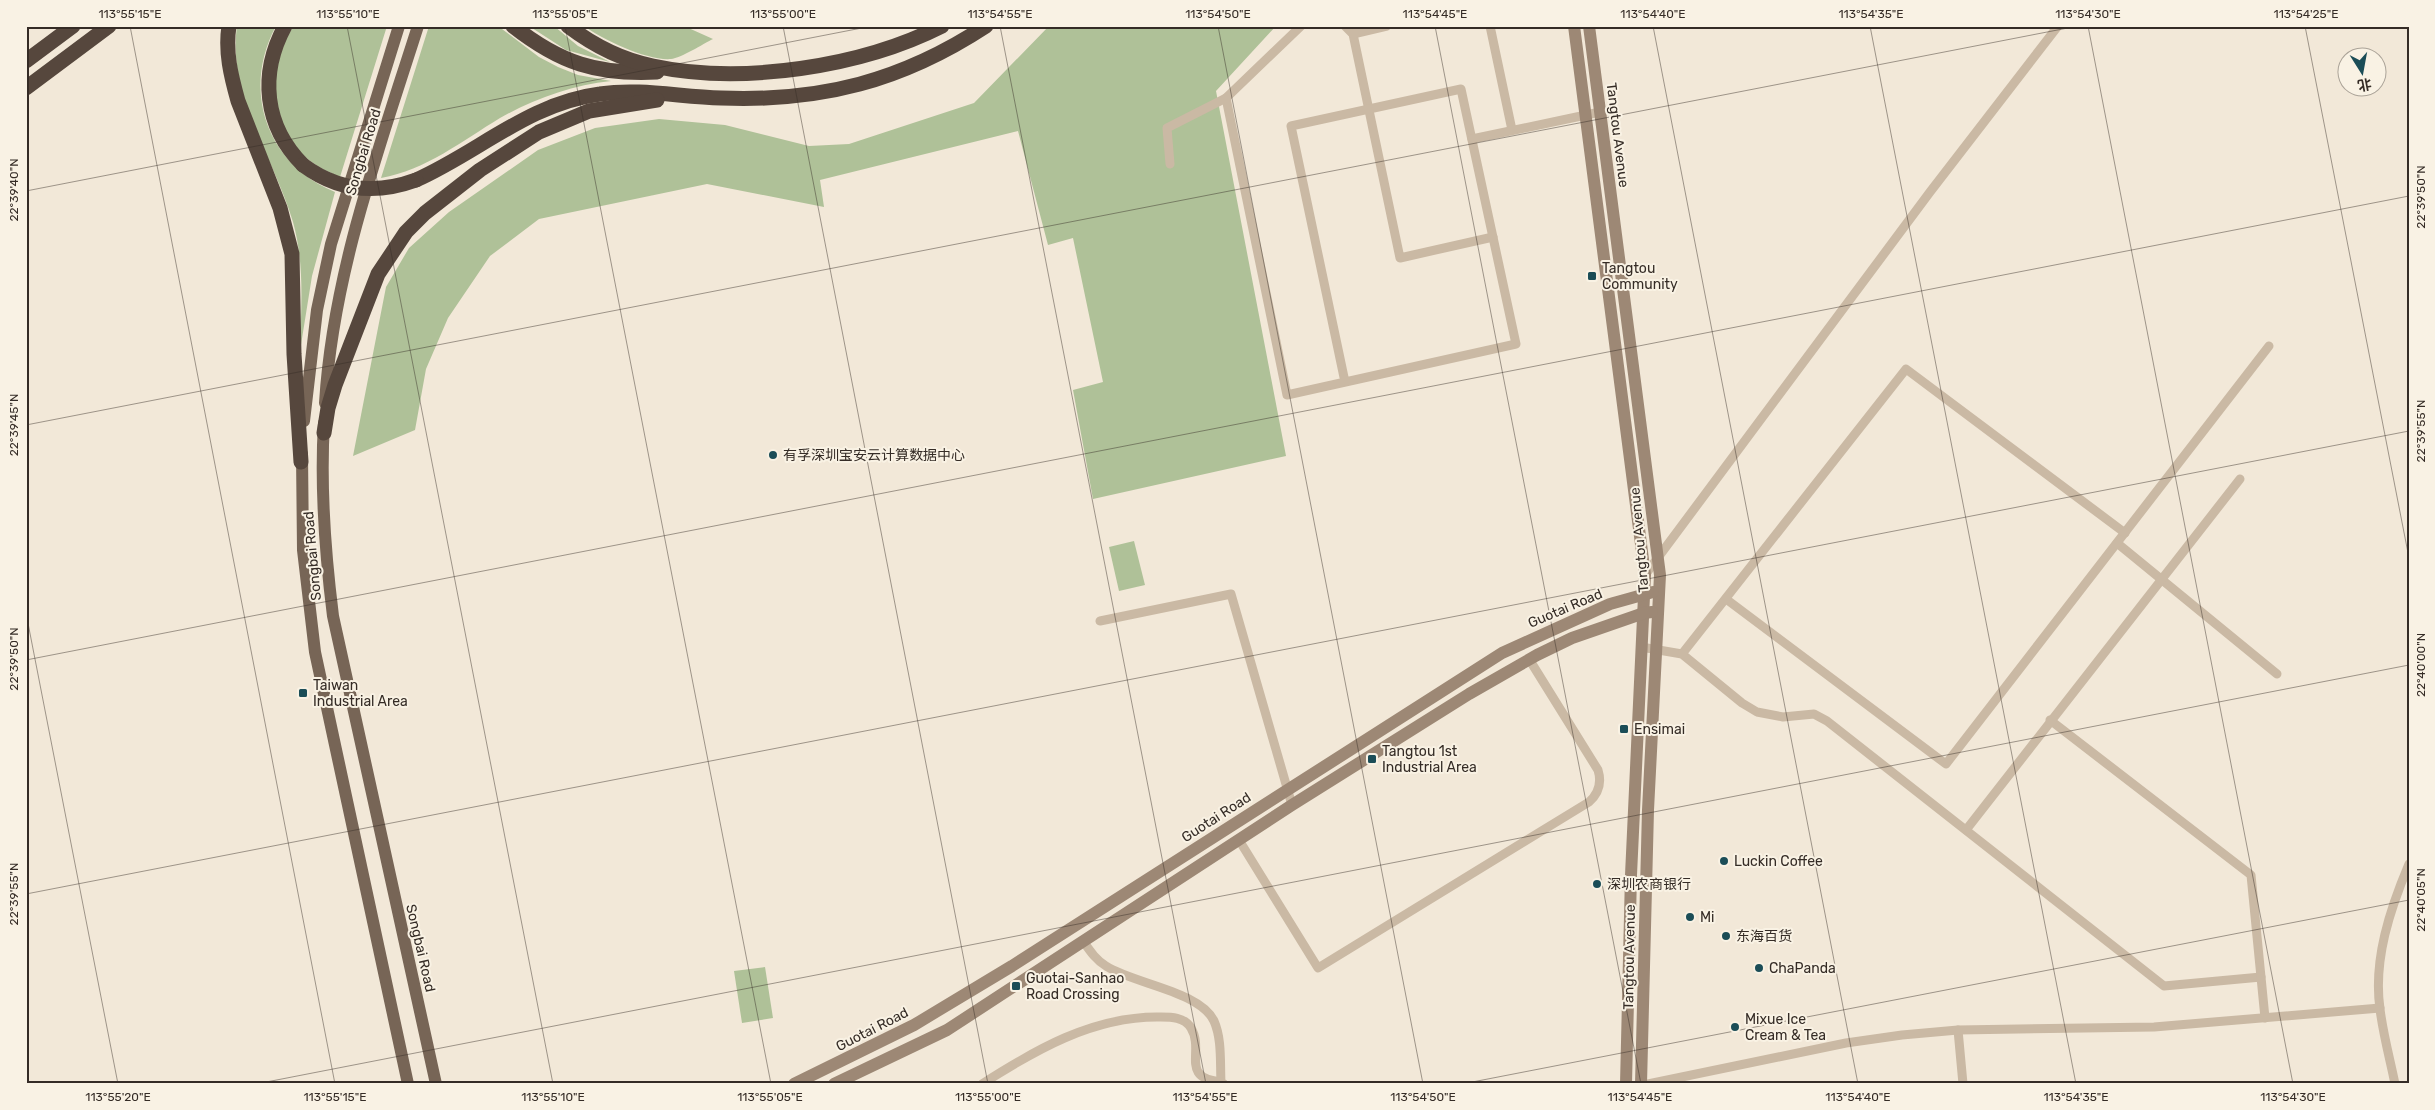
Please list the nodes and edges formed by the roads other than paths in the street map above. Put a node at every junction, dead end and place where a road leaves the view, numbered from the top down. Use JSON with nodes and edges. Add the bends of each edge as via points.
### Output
{"nodes":[{"id":1,"x":73,"y":26,"type":"edge"},
{"id":2,"x":109,"y":26,"type":"edge"},
{"id":3,"x":229,"y":26,"type":"edge"},
{"id":4,"x":285,"y":26,"type":"edge"},
{"id":5,"x":399,"y":26,"type":"edge"},
{"id":6,"x":418,"y":26,"type":"edge"},
{"id":7,"x":513,"y":26,"type":"edge"},
{"id":8,"x":568,"y":26,"type":"edge"},
{"id":9,"x":942,"y":26,"type":"edge"},
{"id":10,"x":986,"y":26,"type":"edge"},
{"id":11,"x":1301,"y":26,"type":"edge"},
{"id":12,"x":1345,"y":26,"type":"edge"},
{"id":13,"x":1386,"y":26,"type":"edge"},
{"id":14,"x":1490,"y":26,"type":"edge"},
{"id":15,"x":1574,"y":26,"type":"edge"},
{"id":16,"x":1589,"y":26,"type":"edge"},
{"id":17,"x":2058,"y":26,"type":"edge"},
{"id":18,"x":1354,"y":34,"type":"junction"},
{"id":19,"x":26,"y":61,"type":"edge"},
{"id":20,"x":683,"y":71,"type":"junction"},
{"id":21,"x":26,"y":88,"type":"edge"},
{"id":22,"x":683,"y":97,"type":"junction"},
{"id":23,"x":1226,"y":98,"type":"junction"},
{"id":24,"x":1369,"y":110,"type":"junction"},
{"id":25,"x":1600,"y":112,"type":"junction"},
{"id":26,"x":1586,"y":115,"type":"junction"},
{"id":27,"x":1512,"y":130,"type":"junction"},
{"id":28,"x":1472,"y":138,"type":"junction"},
{"id":29,"x":1170,"y":164,"type":"dead end"},
{"id":30,"x":1493,"y":237,"type":"junction"},
{"id":31,"x":2269,"y":346,"type":"dead end"},
{"id":32,"x":1346,"y":382,"type":"junction"},
{"id":33,"x":324,"y":433,"type":"junction"},
{"id":34,"x":301,"y":462,"type":"junction"},
{"id":35,"x":2240,"y":479,"type":"dead end"},
{"id":36,"x":2125,"y":533,"type":"junction"},
{"id":37,"x":2117,"y":542,"type":"junction"},
{"id":38,"x":1659,"y":556,"type":"junction"},
{"id":39,"x":1645,"y":575,"type":"junction"},
{"id":40,"x":2161,"y":579,"type":"junction"},
{"id":41,"x":1660,"y":592,"type":"junction"},
{"id":42,"x":1645,"y":593,"type":"junction"},
{"id":43,"x":1726,"y":598,"type":"junction"},
{"id":44,"x":1660,"y":612,"type":"junction"},
{"id":45,"x":1644,"y":613,"type":"junction"},
{"id":46,"x":1100,"y":621,"type":"dead end"},
{"id":47,"x":1642,"y":647,"type":"junction"},
{"id":48,"x":1656,"y":649,"type":"junction"},
{"id":49,"x":1682,"y":654,"type":"junction"},
{"id":50,"x":1529,"y":659,"type":"junction"},
{"id":51,"x":2277,"y":674,"type":"dead end"},
{"id":52,"x":2050,"y":720,"type":"junction"},
{"id":53,"x":1287,"y":789,"type":"junction"},
{"id":54,"x":1292,"y":806,"type":"junction"},
{"id":55,"x":1966,"y":830,"type":"junction"},
{"id":56,"x":1239,"y":840,"type":"junction"},
{"id":57,"x":2409,"y":864,"type":"edge"},
{"id":58,"x":1083,"y":941,"type":"junction"},
{"id":59,"x":2261,"y":976,"type":"junction"},
{"id":60,"x":2380,"y":1008,"type":"junction"},
{"id":61,"x":2265,"y":1018,"type":"junction"},
{"id":62,"x":1958,"y":1030,"type":"junction"},
{"id":63,"x":407,"y":1080,"type":"edge"},
{"id":64,"x":436,"y":1083,"type":"edge"},
{"id":65,"x":1222,"y":1083,"type":"edge"},
{"id":66,"x":794,"y":1084,"type":"edge"},
{"id":67,"x":834,"y":1084,"type":"edge"},
{"id":68,"x":982,"y":1084,"type":"edge"},
{"id":69,"x":1626,"y":1084,"type":"edge"},
{"id":70,"x":1642,"y":1084,"type":"edge"},
{"id":71,"x":1648,"y":1084,"type":"edge"},
{"id":72,"x":1963,"y":1084,"type":"edge"},
{"id":73,"x":2395,"y":1084,"type":"edge"}],
"edges":[{"from":1,"to":19,"type":"highway"},
{"from":2,"to":21,"type":"highway"},
{"from":3,"to":34,"type":"highway","via":[[228,60],[234,88],[280,208],[292,254]]},
{"from":4,"to":22,"type":"highway","bridge":true,"via":[[271,59],[268,80],[268,100],[274,122],[283,141],[303,165],[329,181],[357,189],[385,189],[416,180],[527,116],[576,98],[623,92]]},
{"from":5,"to":34,"type":"main road","name":"Songbai Road","via":[[322,278]]},
{"from":6,"to":33,"type":"main road","name":"Songbai Road","via":[[372,171],[347,264],[330,356]]},
{"from":7,"to":20,"type":"highway","via":[[544,49],[601,71]]},
{"from":8,"to":20,"type":"highway","via":[[604,49],[652,66]]},
{"from":9,"to":20,"type":"highway","via":[[891,48],[830,64],[774,71]]},
{"from":10,"to":22,"type":"highway","via":[[928,58],[849,88],[793,97]]},
{"from":11,"to":23,"type":"street"},
{"from":12,"to":18,"type":"street"},
{"from":13,"to":18,"type":"street"},
{"from":14,"to":27,"type":"street"},
{"from":15,"to":26,"type":"main road","name":"Tangtou Avenue"},
{"from":16,"to":25,"type":"main road","name":"Tangtou Avenue"},
{"from":17,"to":38,"type":"street"},
{"from":18,"to":24,"type":"street"},
{"from":22,"to":33,"type":"highway","via":[[611,106],[562,120],[518,144],[425,213],[406,232],[378,274],[335,385]]},
{"from":23,"to":29,"type":"street","via":[[1167,128]]},
{"from":23,"to":32,"type":"street","via":[[1287,395]]},
{"from":24,"to":28,"type":"street","via":[[1461,89]]},
{"from":24,"to":30,"type":"street","via":[[1400,258]]},
{"from":24,"to":32,"type":"street","via":[[1291,126]]},
{"from":25,"to":26,"type":"street"},
{"from":25,"to":38,"type":"main road","name":"Tangtou Avenue"},
{"from":26,"to":27,"type":"street"},
{"from":26,"to":39,"type":"main road","name":"Tangtou Avenue"},
{"from":27,"to":28,"type":"street"},
{"from":28,"to":30,"type":"street"},
{"from":30,"to":32,"type":"street","via":[[1516,344]]},
{"from":31,"to":36,"type":"street"},
{"from":33,"to":64,"type":"main road","name":"Songbai Road","via":[[325,540],[333,616]]},
{"from":34,"to":63,"type":"main road","name":"Songbai Road","via":[[303,550],[315,652]]},
{"from":35,"to":40,"type":"street"},
{"from":36,"to":37,"type":"street"},
{"from":36,"to":43,"type":"street","via":[[1906,369]]},
{"from":37,"to":40,"type":"street"},
{"from":37,"to":43,"type":"street","via":[[1946,764]]},
{"from":38,"to":39,"type":"street"},
{"from":38,"to":41,"type":"main road","name":"Tangtou Avenue"},
{"from":39,"to":42,"type":"main road","name":"Tangtou Avenue"},
{"from":40,"to":51,"type":"street"},
{"from":40,"to":52,"type":"street"},
{"from":41,"to":42,"type":"main road","name":"Guotai Road"},
{"from":41,"to":44,"type":"main road","name":"Tangtou Avenue"},
{"from":42,"to":45,"type":"main road","name":"Tangtou Avenue"},
{"from":42,"to":53,"type":"main road","name":"Guotai Road","via":[[1610,604],[1502,653]]},
{"from":43,"to":49,"type":"street"},
{"from":44,"to":45,"type":"main road"},
{"from":44,"to":48,"type":"main road","name":"Tangtou Avenue"},
{"from":45,"to":47,"type":"main road","name":"Tangtou Avenue"},
{"from":45,"to":50,"type":"main road","via":[[1572,638]]},
{"from":46,"to":53,"type":"street","via":[[1231,594]]},
{"from":47,"to":48,"type":"street"},
{"from":47,"to":69,"type":"main road","name":"Tangtou Avenue","via":[[1631,875]]},
{"from":48,"to":49,"type":"street"},
{"from":48,"to":70,"type":"main road","name":"Tangtou Avenue","via":[[1648,819]]},
{"from":49,"to":55,"type":"street","via":[[1757,712],[1783,717],[1814,714],[1827,721]]},
{"from":50,"to":54,"type":"main road"},
{"from":50,"to":56,"type":"street","via":[[1598,770],[1600,784],[1589,802],[1318,968]]},
{"from":52,"to":55,"type":"street"},
{"from":52,"to":59,"type":"street","via":[[2251,875]]},
{"from":53,"to":54,"type":"street"},
{"from":53,"to":66,"type":"main road","name":"Guotai Road","via":[[1012,966],[914,1025]]},
{"from":54,"to":56,"type":"main road"},
{"from":55,"to":59,"type":"street","via":[[2164,986]]},
{"from":56,"to":58,"type":"main road"},
{"from":57,"to":60,"type":"street","via":[[2388,924],[2380,963]]},
{"from":58,"to":65,"type":"street","via":[[1106,966],[1202,1006],[1214,1020],[1219,1037]]},
{"from":58,"to":67,"type":"main road","via":[[947,1030]]},
{"from":59,"to":61,"type":"street"},
{"from":60,"to":61,"type":"street"},
{"from":60,"to":73,"type":"street"},
{"from":61,"to":62,"type":"street","via":[[2154,1027]]},
{"from":62,"to":71,"type":"street","via":[[1846,1043]]},
{"from":62,"to":72,"type":"street"},
{"from":65,"to":68,"type":"street","via":[[1203,1078],[1197,1071],[1194,1036],[1184,1020],[1142,1017],[1080,1030],[1022,1058]]}]}
